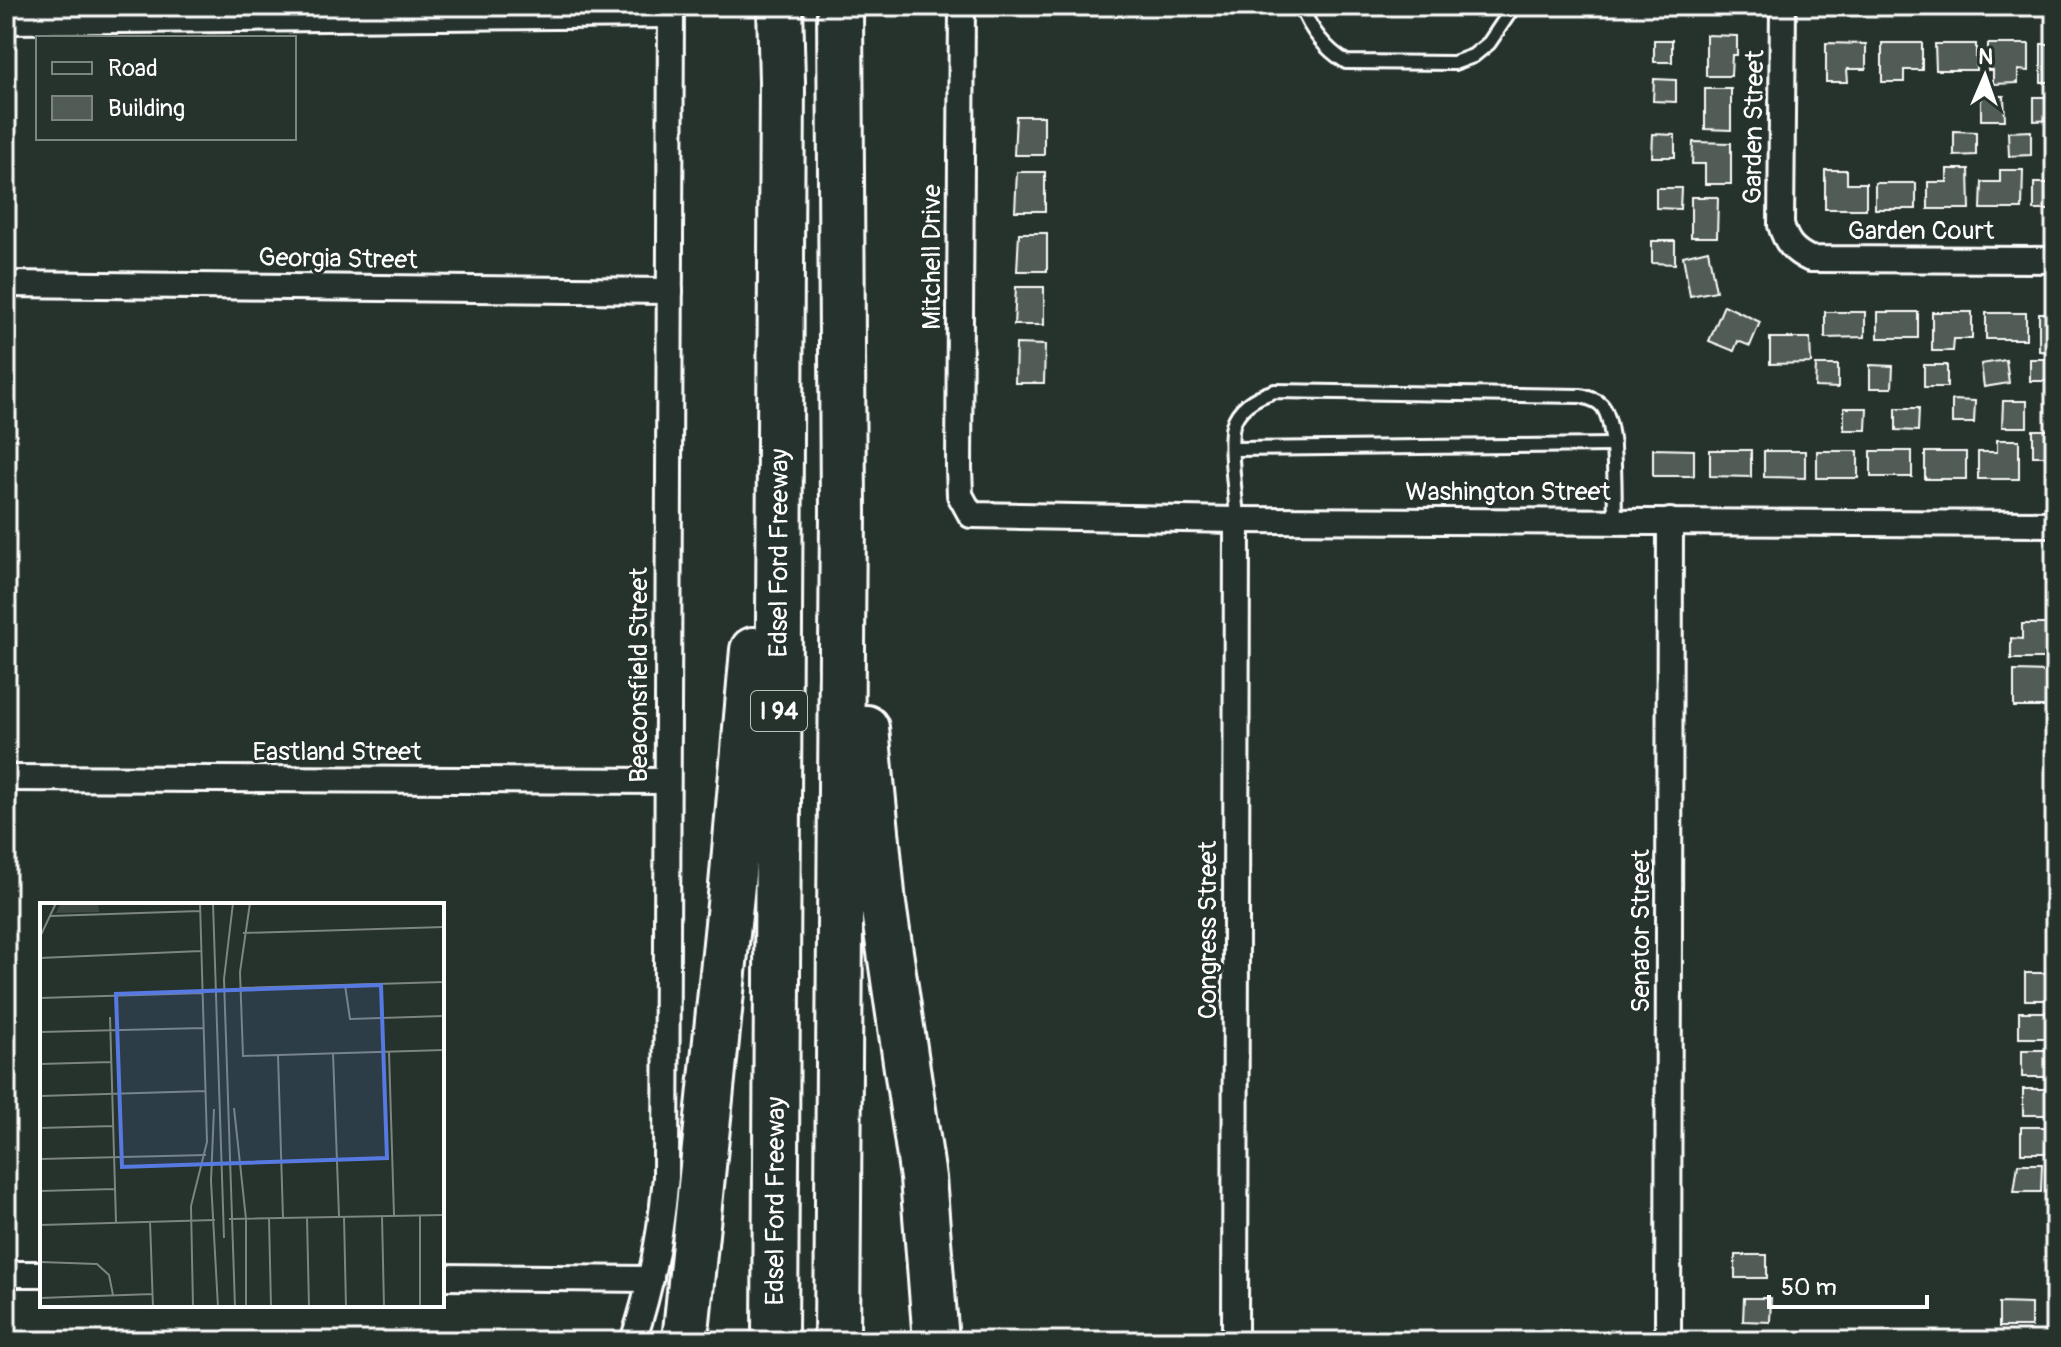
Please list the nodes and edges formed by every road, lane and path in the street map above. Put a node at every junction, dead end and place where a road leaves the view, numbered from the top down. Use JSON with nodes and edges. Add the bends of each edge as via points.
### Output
{"nodes":[{"id":1,"x":780,"y":6,"type":"edge"},
{"id":2,"x":840,"y":6,"type":"edge"},
{"id":3,"x":962,"y":6,"type":"edge"},
{"id":4,"x":1301,"y":6,"type":"edge"},
{"id":5,"x":1514,"y":6,"type":"edge"},
{"id":6,"x":1783,"y":6,"type":"edge"},
{"id":7,"x":671,"y":10,"type":"edge"},
{"id":8,"x":6,"y":21,"type":"edge"},
{"id":9,"x":782,"y":81,"type":"junction"},
{"id":10,"x":1790,"y":246,"type":"joint"},
{"id":11,"x":2055,"y":260,"type":"edge"},
{"id":12,"x":6,"y":284,"type":"edge"},
{"id":13,"x":670,"y":291,"type":"junction"},
{"id":14,"x":1613,"y":445,"type":"junction"},
{"id":15,"x":1233,"y":449,"type":"junction"},
{"id":16,"x":965,"y":507,"type":"joint"},
{"id":17,"x":843,"y":512,"type":"junction"},
{"id":18,"x":1237,"y":520,"type":"junction"},
{"id":19,"x":1615,"y":520,"type":"junction"},
{"id":20,"x":1670,"y":521,"type":"junction"},
{"id":21,"x":2055,"y":524,"type":"edge"},
{"id":22,"x":6,"y":778,"type":"edge"},
{"id":23,"x":667,"y":781,"type":"junction"},
{"id":24,"x":6,"y":1274,"type":"edge"},
{"id":25,"x":40,"y":1274,"type":"edge"},
{"id":26,"x":444,"y":1277,"type":"edge"},
{"id":27,"x":651,"y":1279,"type":"junction"},
{"id":28,"x":633,"y":1341,"type":"edge"},
{"id":29,"x":685,"y":1341,"type":"edge"},
{"id":30,"x":775,"y":1341,"type":"edge"},
{"id":31,"x":837,"y":1341,"type":"edge"},
{"id":32,"x":936,"y":1341,"type":"edge"},
{"id":33,"x":1235,"y":1341,"type":"edge"},
{"id":34,"x":1668,"y":1341,"type":"edge"}],
"edges":[{"from":1,"to":9,"type":"highway","name":"Edsel Ford Freeway","number":"I 94"},
{"from":2,"to":17,"type":"highway","number":"I 94"},
{"from":3,"to":16,"type":"street","name":"Mitchell Drive","via":[[959,468]]},
{"from":4,"to":5,"type":"lane","via":[[1309,26],[1346,62],[1454,63],[1489,43]]},
{"from":6,"to":10,"type":"street","name":"Garden Street","via":[[1781,225]]},
{"from":7,"to":8,"type":"street"},
{"from":7,"to":13,"type":"street","name":"Beaconsfield Street"},
{"from":9,"to":29,"type":"highway","via":[[760,296],[752,665]]},
{"from":9,"to":30,"type":"highway","name":"Edsel Ford Freeway","number":"I 94"},
{"from":10,"to":11,"type":"street","name":"Garden Court","via":[[1810,259]]},
{"from":12,"to":13,"type":"street","name":"Georgia Street"},
{"from":13,"to":23,"type":"street","name":"Beaconsfield Street"},
{"from":14,"to":15,"type":"lane"},
{"from":14,"to":15,"type":"lane","via":[[1605,409],[1581,396],[1275,391],[1256,396],[1243,409],[1233,424]]},
{"from":14,"to":19,"type":"lane"},
{"from":15,"to":18,"type":"lane"},
{"from":16,"to":18,"type":"street","name":"Washington Street","via":[[971,515],[988,517]]},
{"from":17,"to":31,"type":"highway","number":"I 94"},
{"from":17,"to":32,"type":"highway","via":[[859,605],[882,889],[923,1178]]},
{"from":18,"to":19,"type":"street","name":"Washington Street"},
{"from":18,"to":33,"type":"street","name":"Congress Street"},
{"from":19,"to":20,"type":"street","name":"Washington Street"},
{"from":20,"to":21,"type":"street","name":"Washington Street"},
{"from":20,"to":34,"type":"street","name":"Senator Street"},
{"from":22,"to":23,"type":"street","name":"Eastland Street"},
{"from":23,"to":27,"type":"street","name":"Beaconsfield Street","via":[[666,1177]]},
{"from":24,"to":25,"type":"street"},
{"from":26,"to":27,"type":"street"},
{"from":27,"to":28,"type":"street","name":"Beaconsfield Street"}]}
